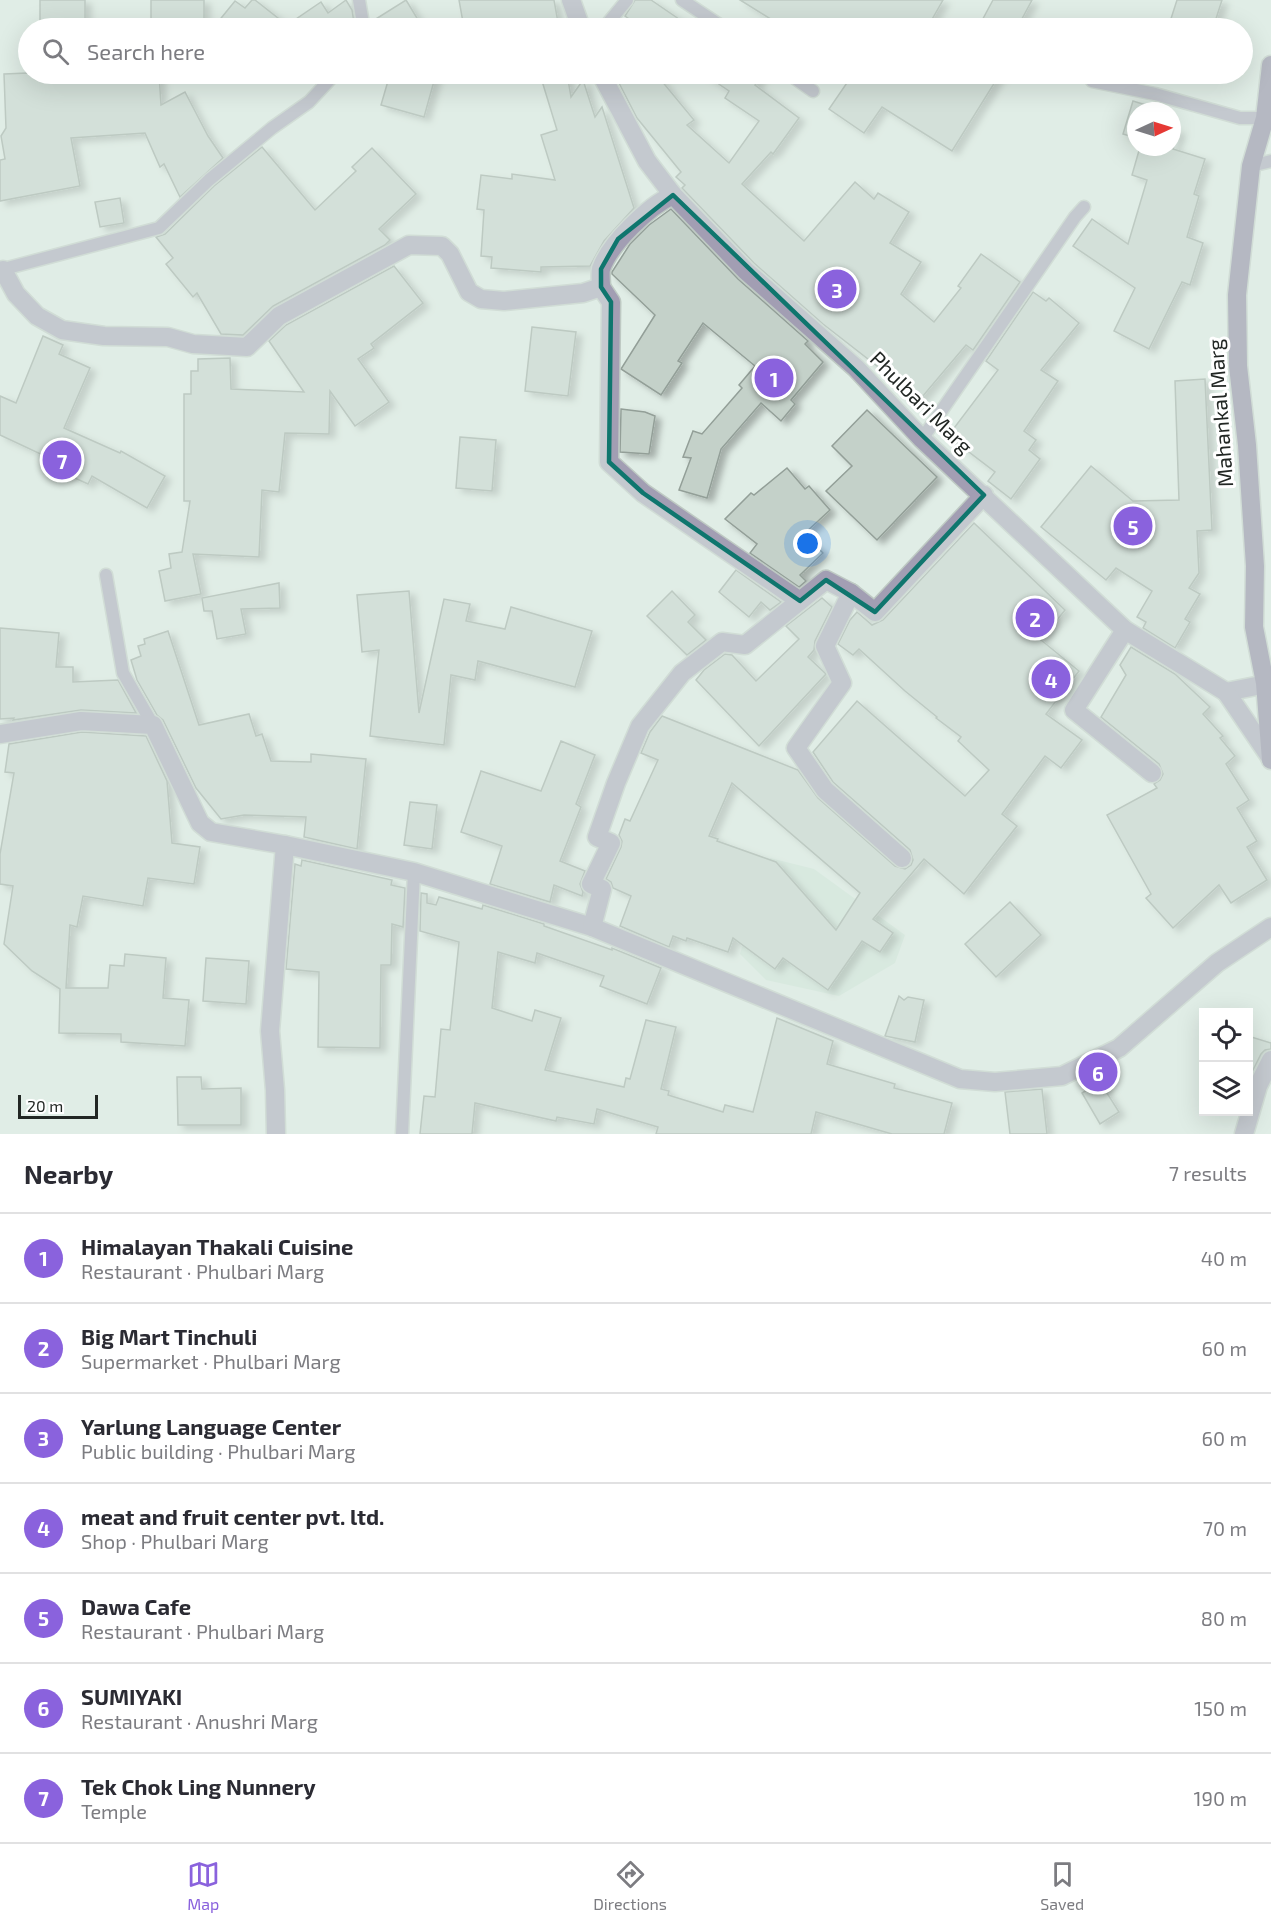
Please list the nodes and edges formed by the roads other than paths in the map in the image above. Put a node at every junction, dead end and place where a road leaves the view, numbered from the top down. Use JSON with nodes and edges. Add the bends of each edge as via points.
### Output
{"nodes":[{"id":1,"x":359,"y":0,"type":"edge"},
{"id":2,"x":571,"y":0,"type":"edge"},
{"id":3,"x":627,"y":0,"type":"edge"},
{"id":4,"x":682,"y":0,"type":"edge"},
{"id":5,"x":362,"y":18,"type":"edge"},
{"id":6,"x":577,"y":18,"type":"edge"},
{"id":7,"x":612,"y":18,"type":"edge"},
{"id":8,"x":708,"y":18,"type":"edge"},
{"id":9,"x":1271,"y":65,"type":"edge"},
{"id":10,"x":326,"y":84,"type":"edge"},
{"id":11,"x":606,"y":84,"type":"edge"},
{"id":12,"x":803,"y":84,"type":"edge"},
{"id":13,"x":1107,"y":84,"type":"edge"},
{"id":14,"x":813,"y":91,"type":"dead end"},
{"id":15,"x":1265,"y":118,"type":"junction"},
{"id":16,"x":1271,"y":161,"type":"edge"},
{"id":17,"x":1251,"y":166,"type":"junction"},
{"id":18,"x":673,"y":195,"type":"junction"},
{"id":19,"x":1084,"y":207,"type":"dead end"},
{"id":20,"x":1,"y":270,"type":"edge"},
{"id":21,"x":601,"y":288,"type":"junction"},
{"id":22,"x":922,"y":439,"type":"junction"},
{"id":23,"x":984,"y":495,"type":"junction"},
{"id":24,"x":106,"y":575,"type":"dead end"},
{"id":25,"x":851,"y":593,"type":"junction"},
{"id":26,"x":800,"y":601,"type":"junction"},
{"id":27,"x":1125,"y":630,"type":"junction"},
{"id":28,"x":1268,"y":683,"type":"edge"},
{"id":29,"x":1226,"y":692,"type":"junction"},
{"id":30,"x":153,"y":724,"type":"junction"},
{"id":31,"x":0,"y":734,"type":"edge"},
{"id":32,"x":1271,"y":758,"type":"edge"},
{"id":33,"x":1152,"y":773,"type":"dead end"},
{"id":34,"x":285,"y":845,"type":"junction"},
{"id":35,"x":902,"y":858,"type":"dead end"},
{"id":36,"x":414,"y":872,"type":"junction"},
{"id":37,"x":592,"y":927,"type":"junction"},
{"id":38,"x":1271,"y":927,"type":"edge"},
{"id":39,"x":1271,"y":1060,"type":"edge"},
{"id":40,"x":276,"y":1134,"type":"edge"},
{"id":41,"x":402,"y":1134,"type":"edge"},
{"id":42,"x":1244,"y":1134,"type":"edge"}],
"edges":[{"from":1,"to":5,"type":"lane"},
{"from":2,"to":6,"type":"street"},
{"from":3,"to":7,"type":"lane"},
{"from":4,"to":8,"type":"lane"},
{"from":9,"to":15,"type":"main road","name":"Mahankal Marg"},
{"from":10,"to":20,"type":"lane","via":[[309,102],[218,173],[159,228]]},
{"from":11,"to":18,"type":"street","name":"Phulbari Marg","via":[[647,161]]},
{"from":12,"to":14,"type":"lane"},
{"from":13,"to":15,"type":"lane","via":[[1240,118]]},
{"from":15,"to":17,"type":"main road","name":"Mahankal Marg"},
{"from":16,"to":17,"type":"lane"},
{"from":17,"to":28,"type":"main road","name":"Mahankal Marg","via":[[1237,295],[1238,366],[1251,500],[1254,627]]},
{"from":18,"to":21,"type":"street","via":[[659,201],[618,239],[601,269]]},
{"from":18,"to":22,"type":"street","name":"Phulbari Marg","via":[[746,271],[856,368]]},
{"from":19,"to":22,"type":"lane"},
{"from":20,"to":21,"type":"street","via":[[37,316],[62,330],[104,336],[168,337],[223,347],[248,347],[279,316],[409,246],[442,246],[469,292],[481,299],[504,301]]},
{"from":21,"to":26,"type":"street","via":[[611,302],[609,462],[643,494]]},
{"from":22,"to":23,"type":"street","name":"Phulbari Marg"},
{"from":23,"to":25,"type":"street","via":[[875,612]]},
{"from":23,"to":27,"type":"street","name":"Phulbari Marg"},
{"from":24,"to":30,"type":"lane","via":[[123,673]]},
{"from":25,"to":26,"type":"street","via":[[826,580]]},
{"from":25,"to":35,"type":"street","via":[[825,646],[842,683],[796,748],[825,790]]},
{"from":26,"to":37,"type":"street","via":[[745,645],[722,642],[682,673],[640,726],[597,837],[611,843],[591,884],[602,889]]},
{"from":27,"to":29,"type":"street","name":"Phulbari Marg"},
{"from":27,"to":33,"type":"street","via":[[1074,710]]},
{"from":28,"to":29,"type":"street"},
{"from":28,"to":32,"type":"main road","name":"Mahankal Marg"},
{"from":29,"to":32,"type":"street"},
{"from":30,"to":31,"type":"street","via":[[81,721]]},
{"from":30,"to":34,"type":"street","via":[[200,823],[211,832]]},
{"from":34,"to":36,"type":"street"},
{"from":34,"to":40,"type":"street","via":[[270,1031]]},
{"from":36,"to":37,"type":"street"},
{"from":36,"to":41,"type":"lane"},
{"from":37,"to":38,"type":"street","via":[[940,1072],[960,1079],[995,1082],[1062,1076],[1119,1048],[1216,963]]},
{"from":39,"to":42,"type":"street","via":[[1258,1086]]}]}
